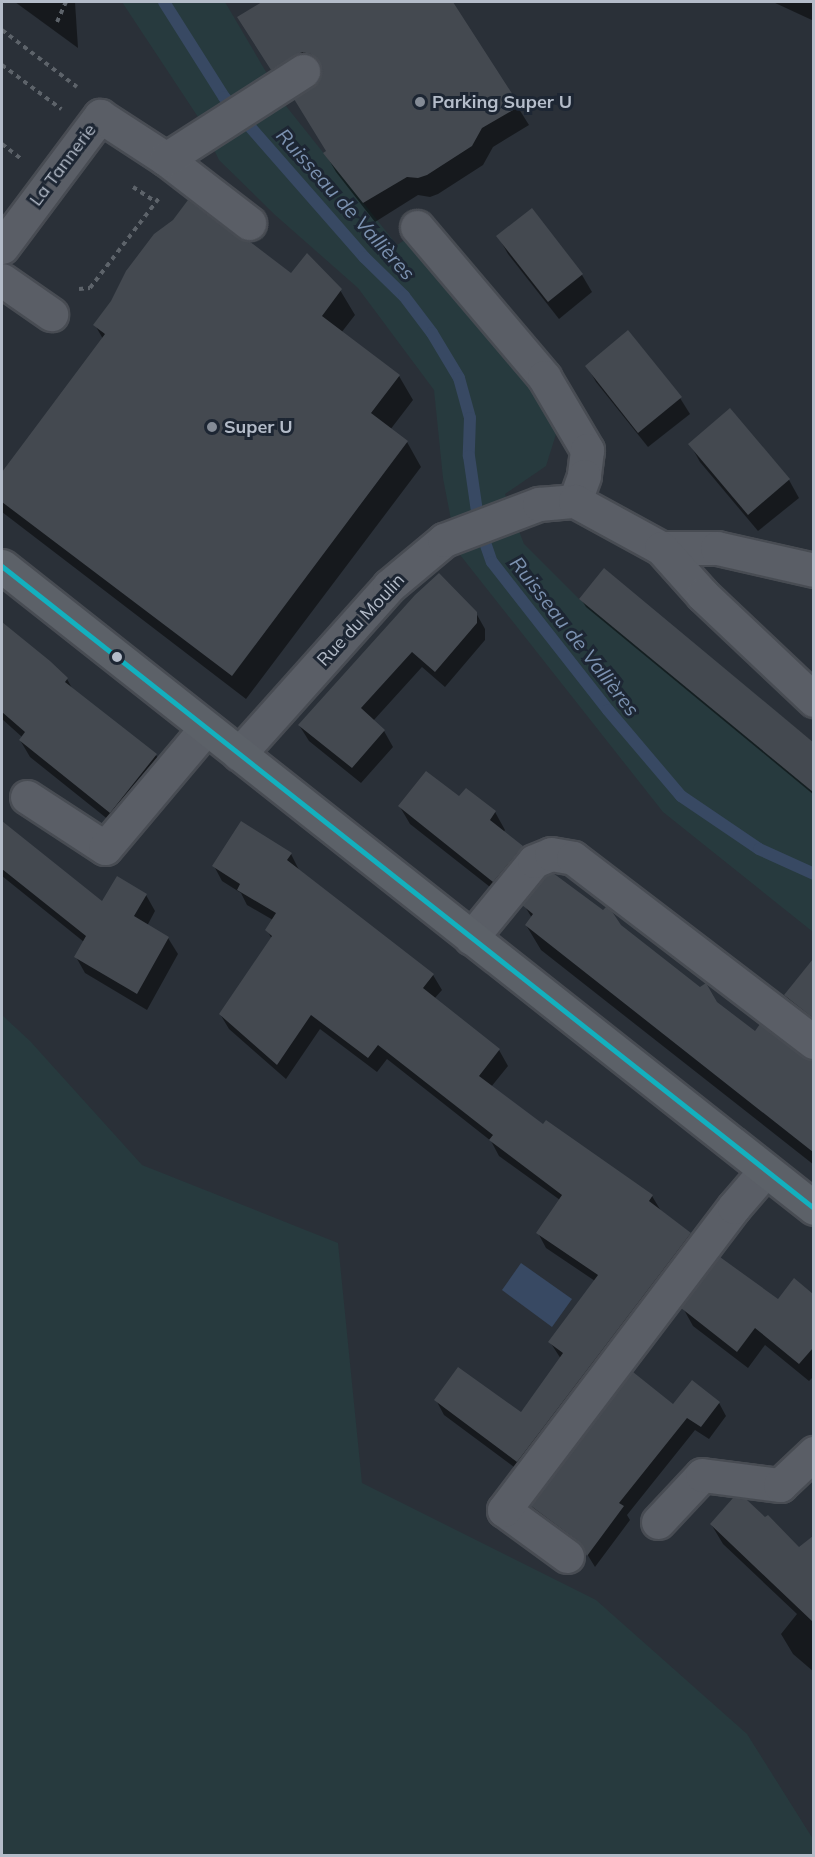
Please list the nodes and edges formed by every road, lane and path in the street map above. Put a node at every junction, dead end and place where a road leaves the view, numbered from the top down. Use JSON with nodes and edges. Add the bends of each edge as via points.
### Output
{"nodes":[{"id":1,"x":66,"y":2,"type":"edge"},
{"id":2,"x":57,"y":22,"type":"dead end"},
{"id":3,"x":2,"y":30,"type":"edge"},
{"id":4,"x":2,"y":65,"type":"edge"},
{"id":5,"x":293,"y":78,"type":"dead end"},
{"id":6,"x":81,"y":89,"type":"dead end"},
{"id":7,"x":90,"y":130,"type":"junction"},
{"id":8,"x":2,"y":144,"type":"edge"},
{"id":9,"x":166,"y":159,"type":"junction"},
{"id":10,"x":27,"y":163,"type":"dead end"},
{"id":11,"x":134,"y":187,"type":"dead end"},
{"id":12,"x":156,"y":202,"type":"dead end"},
{"id":13,"x":249,"y":224,"type":"dead end"},
{"id":14,"x":417,"y":227,"type":"dead end"},
{"id":15,"x":2,"y":247,"type":"edge"},
{"id":16,"x":2,"y":280,"type":"edge"},
{"id":17,"x":51,"y":314,"type":"dead end"},
{"id":18,"x":575,"y":501,"type":"junction"},
{"id":19,"x":660,"y":548,"type":"junction"},
{"id":20,"x":2,"y":566,"type":"edge"},
{"id":21,"x":813,"y":570,"type":"edge"},
{"id":22,"x":813,"y":700,"type":"edge"},
{"id":23,"x":206,"y":728,"type":"junction"},
{"id":24,"x":239,"y":754,"type":"junction"},
{"id":25,"x":27,"y":797,"type":"dead end"},
{"id":26,"x":471,"y":938,"type":"junction"},
{"id":27,"x":813,"y":1042,"type":"edge"},
{"id":28,"x":765,"y":1171,"type":"junction"},
{"id":29,"x":809,"y":1195,"type":"edge"},
{"id":30,"x":813,"y":1453,"type":"edge"},
{"id":31,"x":658,"y":1522,"type":"dead end"},
{"id":32,"x":567,"y":1556,"type":"dead end"}],
"edges":[{"from":1,"to":2,"type":"path"},
{"from":3,"to":6,"type":"path"},
{"from":4,"to":7,"type":"path"},
{"from":5,"to":9,"type":"street"},
{"from":7,"to":9,"type":"street","name":"La Tannerie","via":[[100,116]]},
{"from":7,"to":15,"type":"street","name":"La Tannerie"},
{"from":8,"to":10,"type":"path"},
{"from":9,"to":13,"type":"street"},
{"from":11,"to":12,"type":"path"},
{"from":14,"to":18,"type":"street","via":[[544,377],[587,450],[584,476]]},
{"from":16,"to":17,"type":"street"},
{"from":18,"to":19,"type":"street"},
{"from":18,"to":24,"type":"street","name":"Rue du Moulin","via":[[539,504],[444,540],[389,586]]},
{"from":19,"to":21,"type":"street","via":[[717,548]]},
{"from":19,"to":22,"type":"street","via":[[703,595]]},
{"from":20,"to":23,"type":"main road"},
{"from":23,"to":24,"type":"main road"},
{"from":23,"to":25,"type":"street","via":[[105,848]]},
{"from":24,"to":26,"type":"main road"},
{"from":26,"to":27,"type":"street","via":[[534,861],[551,854],[573,858]]},
{"from":26,"to":28,"type":"main road"},
{"from":28,"to":29,"type":"main road"},
{"from":28,"to":32,"type":"street","via":[[504,1510]]},
{"from":30,"to":31,"type":"street","via":[[780,1485],[702,1474]]}]}
